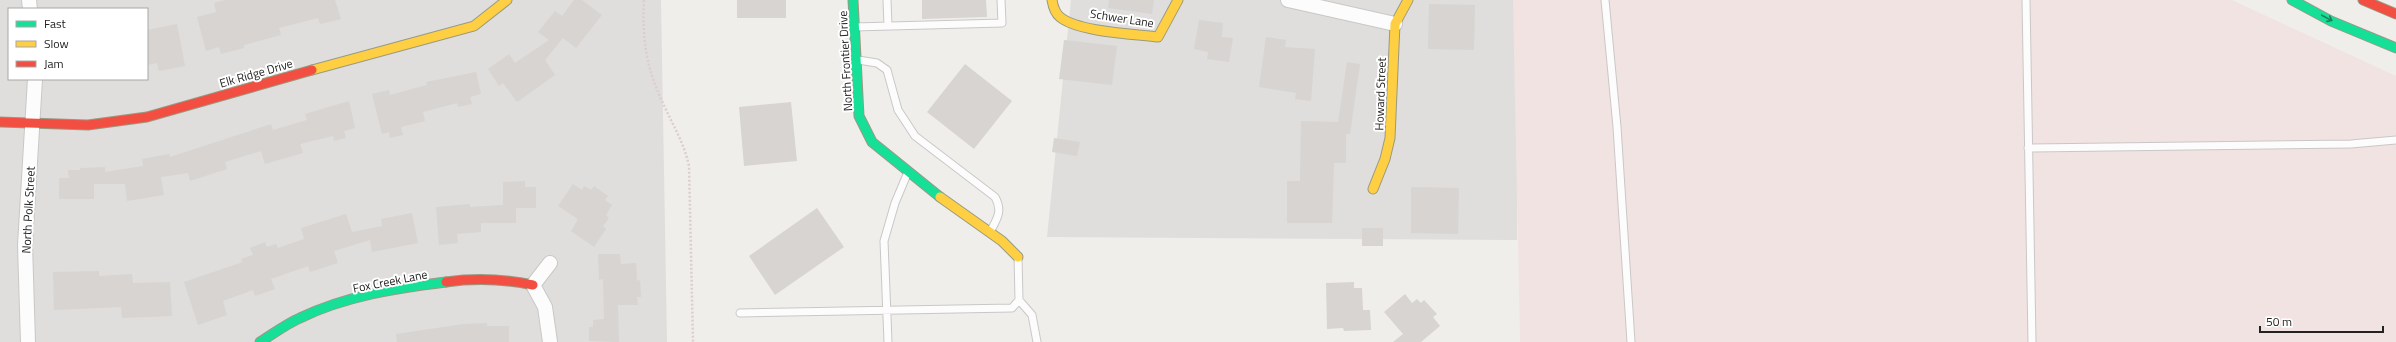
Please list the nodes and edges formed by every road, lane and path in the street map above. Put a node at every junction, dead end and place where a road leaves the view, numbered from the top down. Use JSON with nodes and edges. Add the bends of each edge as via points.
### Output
{"nodes":[{"id":1,"x":507,"y":0,"type":"edge"},
{"id":2,"x":644,"y":0,"type":"edge"},
{"id":3,"x":853,"y":0,"type":"edge"},
{"id":4,"x":888,"y":0,"type":"edge"},
{"id":5,"x":1001,"y":0,"type":"edge"},
{"id":6,"x":1052,"y":0,"type":"edge"},
{"id":7,"x":1178,"y":0,"type":"edge"},
{"id":8,"x":1288,"y":0,"type":"edge"},
{"id":9,"x":1408,"y":0,"type":"edge"},
{"id":10,"x":1605,"y":0,"type":"edge"},
{"id":11,"x":2026,"y":0,"type":"edge"},
{"id":12,"x":2292,"y":0,"type":"edge"},
{"id":13,"x":2363,"y":0,"type":"edge"},
{"id":14,"x":2396,"y":14,"type":"edge"},
{"id":15,"x":1395,"y":24,"type":"junction"},
{"id":16,"x":888,"y":26,"type":"junction"},
{"id":17,"x":854,"y":27,"type":"junction"},
{"id":18,"x":2396,"y":48,"type":"edge"},
{"id":19,"x":856,"y":60,"type":"junction"},
{"id":20,"x":36,"y":80,"type":"edge"},
{"id":21,"x":0,"y":122,"type":"edge"},
{"id":22,"x":33,"y":124,"type":"junction"},
{"id":23,"x":2396,"y":140,"type":"edge"},
{"id":24,"x":2028,"y":148,"type":"junction"},
{"id":25,"x":908,"y":172,"type":"junction"},
{"id":26,"x":1373,"y":189,"type":"dead end"},
{"id":27,"x":990,"y":232,"type":"junction"},
{"id":28,"x":1018,"y":257,"type":"joint"},
{"id":29,"x":550,"y":263,"type":"dead end"},
{"id":30,"x":533,"y":285,"type":"junction"},
{"id":31,"x":1018,"y":300,"type":"junction"},
{"id":32,"x":887,"y":310,"type":"junction"},
{"id":33,"x":740,"y":313,"type":"dead end"},
{"id":34,"x":28,"y":342,"type":"edge"},
{"id":35,"x":260,"y":342,"type":"edge"},
{"id":36,"x":550,"y":342,"type":"edge"},
{"id":37,"x":693,"y":342,"type":"edge"},
{"id":38,"x":888,"y":342,"type":"edge"},
{"id":39,"x":1037,"y":342,"type":"edge"},
{"id":40,"x":1631,"y":342,"type":"edge"},
{"id":41,"x":2032,"y":342,"type":"edge"}],
"edges":[{"from":1,"to":22,"type":"street","name":"Elk Ridge Drive","via":[[474,26],[414,40],[147,117],[88,125]]},
{"from":2,"to":37,"type":"path","via":[[643,38],[648,61],[657,89],[683,143],[689,166]]},
{"from":3,"to":17,"type":"street","name":"North Frontier Drive"},
{"from":4,"to":16,"type":"lane"},
{"from":5,"to":16,"type":"lane","via":[[1002,23]]},
{"from":6,"to":7,"type":"street","name":"Schwer Lane","via":[[1052,6],[1061,18],[1093,27],[1158,37]]},
{"from":8,"to":15,"type":"street"},
{"from":9,"to":15,"type":"street","name":"Howard Street"},
{"from":10,"to":40,"type":"lane","via":[[1617,127]]},
{"from":11,"to":24,"type":"lane"},
{"from":12,"to":18,"type":"street","one_way":true,"via":[[2331,21]]},
{"from":13,"to":14,"type":"street"},
{"from":15,"to":26,"type":"street","name":"Howard Street","via":[[1390,138]]},
{"from":16,"to":17,"type":"lane"},
{"from":17,"to":19,"type":"street","name":"North Frontier Drive"},
{"from":19,"to":25,"type":"street","name":"North Frontier Drive","via":[[859,116],[872,142]]},
{"from":19,"to":27,"type":"lane","via":[[877,63],[887,70],[898,110],[915,136],[995,197],[999,204],[999,216]]},
{"from":20,"to":22,"type":"street","name":"North Polk Street"},
{"from":21,"to":22,"type":"street","name":"Elk Ridge Drive"},
{"from":22,"to":34,"type":"street","name":"North Polk Street","via":[[25,245]]},
{"from":23,"to":24,"type":"lane","via":[[2343,144]]},
{"from":24,"to":41,"type":"lane"},
{"from":25,"to":27,"type":"street","name":"North Frontier Drive"},
{"from":25,"to":32,"type":"lane","via":[[884,240]]},
{"from":27,"to":28,"type":"street","name":"North Frontier Drive"},
{"from":28,"to":31,"type":"lane"},
{"from":29,"to":30,"type":"street"},
{"from":30,"to":35,"type":"street","name":"Fox Creek Lane","via":[[518,280],[473,280],[412,286],[359,298],[300,318]]},
{"from":30,"to":36,"type":"street","via":[[545,307]]},
{"from":31,"to":32,"type":"lane","via":[[1012,308]]},
{"from":31,"to":39,"type":"lane","via":[[1032,315]]},
{"from":32,"to":33,"type":"lane"},
{"from":32,"to":38,"type":"lane"}]}
